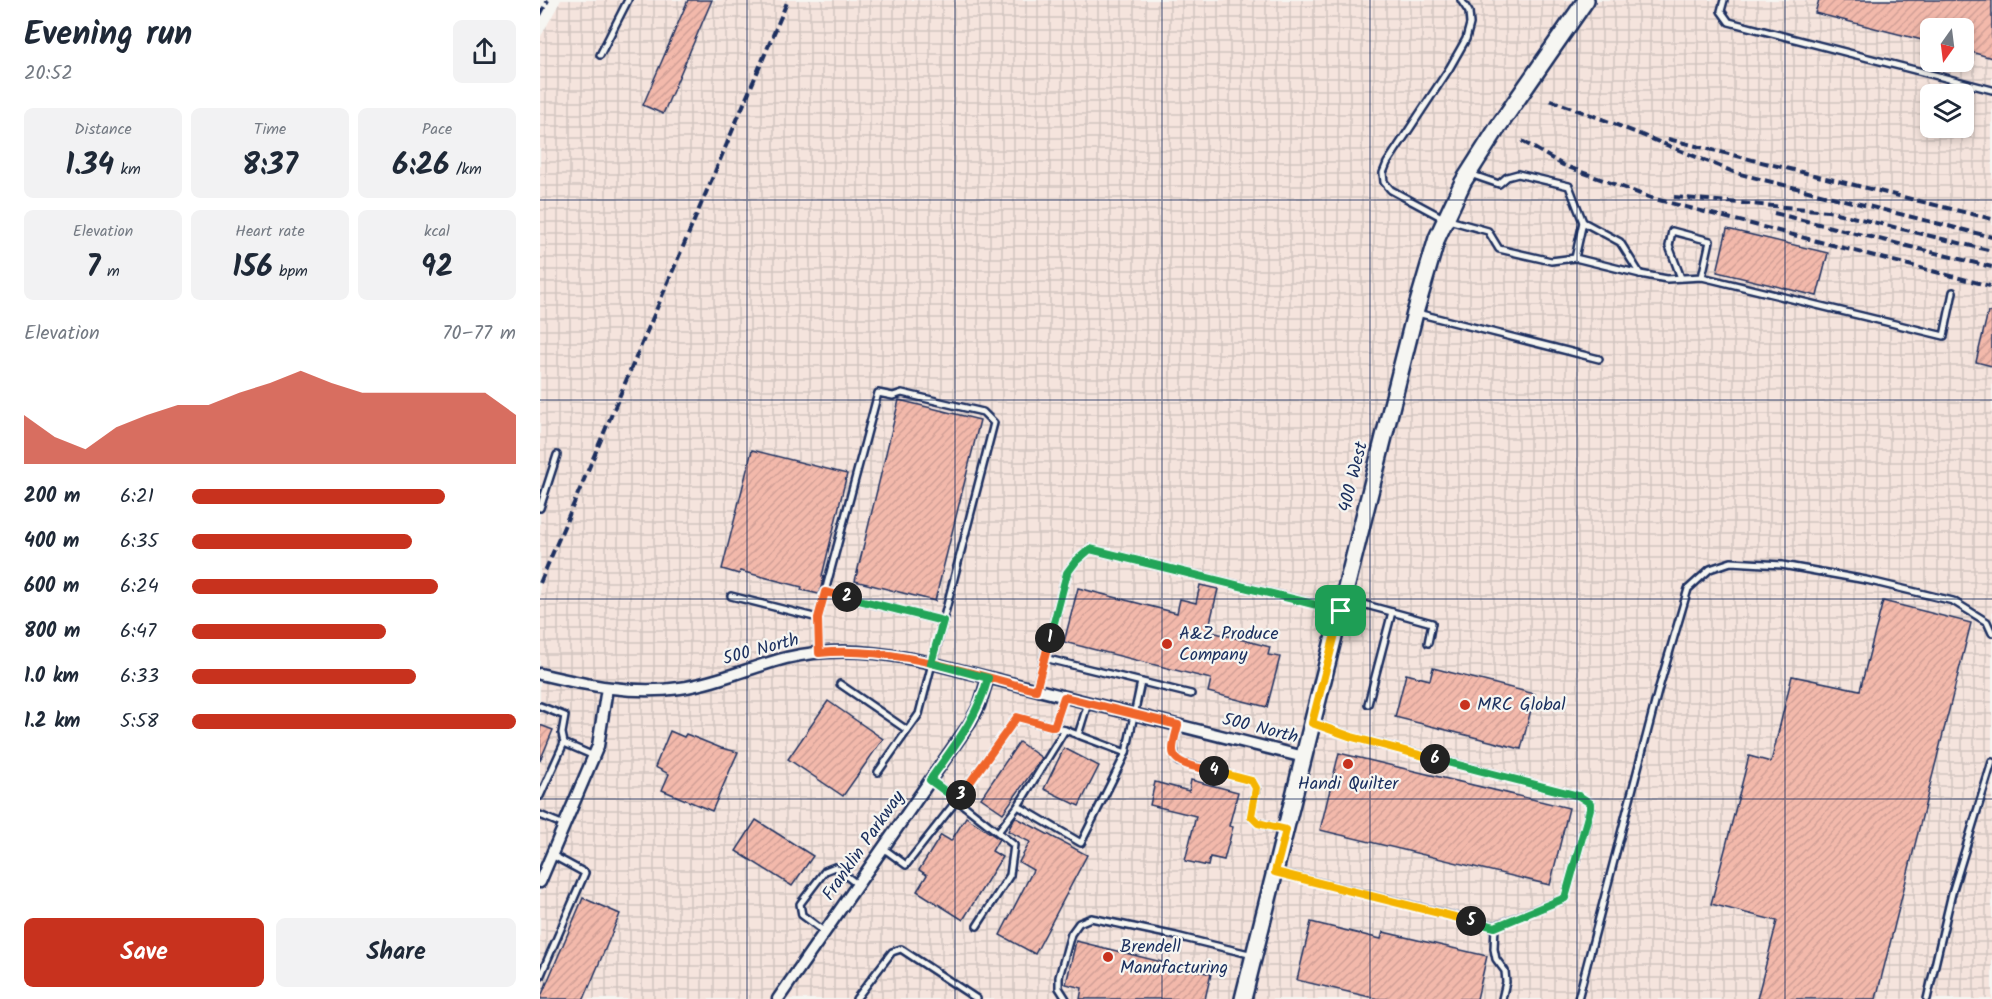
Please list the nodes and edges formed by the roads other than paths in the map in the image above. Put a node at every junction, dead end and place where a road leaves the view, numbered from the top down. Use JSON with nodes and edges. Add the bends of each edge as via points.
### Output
{"nodes":[{"id":1,"x":628,"y":0,"type":"edge"},
{"id":2,"x":1461,"y":0,"type":"edge"},
{"id":3,"x":1586,"y":0,"type":"edge"},
{"id":4,"x":1724,"y":0,"type":"edge"},
{"id":5,"x":600,"y":55,"type":"dead end"},
{"id":6,"x":1992,"y":90,"type":"edge"},
{"id":7,"x":1468,"y":174,"type":"junction"},
{"id":8,"x":1445,"y":219,"type":"junction"},
{"id":9,"x":1583,"y":222,"type":"junction"},
{"id":10,"x":1575,"y":258,"type":"junction"},
{"id":11,"x":1640,"y":274,"type":"junction"},
{"id":12,"x":1702,"y":277,"type":"junction"},
{"id":13,"x":1681,"y":278,"type":"junction"},
{"id":14,"x":1953,"y":292,"type":"dead end"},
{"id":15,"x":1415,"y":313,"type":"junction"},
{"id":16,"x":1599,"y":359,"type":"dead end"},
{"id":17,"x":557,"y":455,"type":"dead end"},
{"id":18,"x":540,"y":508,"type":"edge"},
{"id":19,"x":825,"y":592,"type":"junction"},
{"id":20,"x":731,"y":596,"type":"dead end"},
{"id":21,"x":1342,"y":605,"type":"junction"},
{"id":22,"x":1392,"y":612,"type":"junction"},
{"id":23,"x":818,"y":618,"type":"junction"},
{"id":24,"x":943,"y":621,"type":"junction"},
{"id":25,"x":1992,"y":633,"type":"edge"},
{"id":26,"x":1428,"y":643,"type":"dead end"},
{"id":27,"x":819,"y":653,"type":"junction"},
{"id":28,"x":1044,"y":658,"type":"junction"},
{"id":29,"x":931,"y":663,"type":"junction"},
{"id":30,"x":540,"y":674,"type":"edge"},
{"id":31,"x":988,"y":678,"type":"junction"},
{"id":32,"x":1141,"y":682,"type":"junction"},
{"id":33,"x":840,"y":684,"type":"dead end"},
{"id":34,"x":607,"y":688,"type":"junction"},
{"id":35,"x":1036,"y":690,"type":"junction"},
{"id":36,"x":1191,"y":694,"type":"dead end"},
{"id":37,"x":1064,"y":697,"type":"junction"},
{"id":38,"x":1088,"y":703,"type":"junction"},
{"id":39,"x":1368,"y":704,"type":"dead end"},
{"id":40,"x":540,"y":706,"type":"edge"},
{"id":41,"x":1136,"y":714,"type":"junction"},
{"id":42,"x":1312,"y":723,"type":"junction"},
{"id":43,"x":1178,"y":725,"type":"junction"},
{"id":44,"x":1054,"y":727,"type":"junction"},
{"id":45,"x":908,"y":730,"type":"junction"},
{"id":46,"x":1065,"y":730,"type":"junction"},
{"id":47,"x":1078,"y":735,"type":"junction"},
{"id":48,"x":564,"y":743,"type":"junction"},
{"id":49,"x":1126,"y":753,"type":"junction"},
{"id":50,"x":594,"y":756,"type":"junction"},
{"id":51,"x":1304,"y":757,"type":"junction"},
{"id":52,"x":1992,"y":762,"type":"edge"},
{"id":53,"x":878,"y":772,"type":"dead end"},
{"id":54,"x":930,"y":780,"type":"junction"},
{"id":55,"x":540,"y":796,"type":"edge"},
{"id":56,"x":957,"y":800,"type":"junction"},
{"id":57,"x":1018,"y":806,"type":"junction"},
{"id":58,"x":540,"y":815,"type":"edge"},
{"id":59,"x":564,"y":825,"type":"junction"},
{"id":60,"x":1286,"y":830,"type":"junction"},
{"id":61,"x":998,"y":832,"type":"junction"},
{"id":62,"x":883,"y":848,"type":"junction"},
{"id":63,"x":552,"y":855,"type":"junction"},
{"id":64,"x":1275,"y":872,"type":"junction"},
{"id":65,"x":540,"y":882,"type":"edge"},
{"id":66,"x":858,"y":885,"type":"junction"},
{"id":67,"x":977,"y":926,"type":"dead end"},
{"id":68,"x":1495,"y":927,"type":"junction"},
{"id":69,"x":825,"y":932,"type":"junction"},
{"id":70,"x":1254,"y":956,"type":"junction"},
{"id":71,"x":540,"y":977,"type":"edge"},
{"id":72,"x":778,"y":999,"type":"edge"},
{"id":73,"x":856,"y":999,"type":"edge"},
{"id":74,"x":977,"y":999,"type":"edge"},
{"id":75,"x":1066,"y":999,"type":"edge"},
{"id":76,"x":1243,"y":999,"type":"edge"},
{"id":77,"x":1503,"y":999,"type":"edge"},
{"id":78,"x":1578,"y":999,"type":"edge"},
{"id":79,"x":1927,"y":999,"type":"edge"}],
"edges":[{"from":1,"to":5,"type":"lane"},
{"from":2,"to":8,"type":"lane","via":[[1469,12],[1466,39],[1383,173],[1391,190]]},
{"from":3,"to":7,"type":"street","name":"400 West"},
{"from":4,"to":6,"type":"lane","via":[[1721,11],[1729,22]]},
{"from":7,"to":8,"type":"street","name":"400 West"},
{"from":7,"to":9,"type":"lane","via":[[1498,184],[1518,174],[1569,186]]},
{"from":8,"to":10,"type":"lane","via":[[1488,231],[1499,249],[1551,261]]},
{"from":8,"to":15,"type":"street","name":"400 West"},
{"from":9,"to":10,"type":"lane"},
{"from":9,"to":11,"type":"lane","via":[[1620,242]]},
{"from":10,"to":11,"type":"lane"},
{"from":11,"to":13,"type":"lane"},
{"from":12,"to":13,"type":"lane"},
{"from":12,"to":13,"type":"lane","via":[[1710,241],[1672,231],[1669,246]]},
{"from":12,"to":14,"type":"lane","via":[[1944,336]]},
{"from":15,"to":16,"type":"lane"},
{"from":15,"to":21,"type":"street","name":"400 West"},
{"from":17,"to":18,"type":"lane"},
{"from":19,"to":23,"type":"lane"},
{"from":19,"to":24,"type":"lane"},
{"from":19,"to":24,"type":"lane","via":[[878,393],[902,393],[983,412],[994,423]]},
{"from":20,"to":23,"type":"lane"},
{"from":21,"to":22,"type":"lane"},
{"from":21,"to":28,"type":"lane","via":[[1090,549],[1067,573]]},
{"from":21,"to":42,"type":"street","name":"400 West"},
{"from":22,"to":26,"type":"lane","via":[[1432,622]]},
{"from":22,"to":39,"type":"lane"},
{"from":23,"to":27,"type":"lane"},
{"from":24,"to":29,"type":"lane"},
{"from":25,"to":78,"type":"lane","via":[[1987,622],[1953,601],[1866,580],[1782,565],[1731,562],[1710,569],[1688,589]]},
{"from":27,"to":29,"type":"street","name":"500 North","via":[[882,653]]},
{"from":27,"to":34,"type":"street","name":"500 North","via":[[789,657],[681,688]]},
{"from":28,"to":32,"type":"lane"},
{"from":28,"to":35,"type":"lane"},
{"from":29,"to":31,"type":"street","name":"500 North"},
{"from":29,"to":45,"type":"lane","via":[[919,714]]},
{"from":30,"to":34,"type":"street","name":"500 North"},
{"from":31,"to":35,"type":"street","name":"500 North"},
{"from":31,"to":54,"type":"street","name":"Franklin Parkway","via":[[975,714]]},
{"from":32,"to":36,"type":"lane"},
{"from":32,"to":41,"type":"lane"},
{"from":33,"to":45,"type":"lane"},
{"from":34,"to":50,"type":"street"},
{"from":35,"to":37,"type":"street","name":"500 North"},
{"from":37,"to":38,"type":"street","name":"500 North"},
{"from":37,"to":44,"type":"lane"},
{"from":38,"to":41,"type":"street","name":"500 North"},
{"from":38,"to":47,"type":"lane"},
{"from":40,"to":48,"type":"lane","via":[[565,716]]},
{"from":41,"to":43,"type":"street","name":"500 North"},
{"from":41,"to":49,"type":"lane"},
{"from":42,"to":51,"type":"street","name":"400 West"},
{"from":42,"to":68,"type":"lane","via":[[1579,796],[1590,803],[1565,898]]},
{"from":43,"to":51,"type":"street","name":"500 North"},
{"from":43,"to":60,"type":"lane","via":[[1173,750],[1179,762],[1252,781],[1256,788],[1251,816],[1258,823]]},
{"from":44,"to":46,"type":"lane"},
{"from":44,"to":56,"type":"lane","via":[[1017,717]]},
{"from":45,"to":53,"type":"lane"},
{"from":46,"to":47,"type":"lane"},
{"from":46,"to":57,"type":"lane"},
{"from":47,"to":49,"type":"lane"},
{"from":48,"to":50,"type":"lane"},
{"from":48,"to":55,"type":"lane"},
{"from":49,"to":57,"type":"lane","via":[[1081,843]]},
{"from":50,"to":59,"type":"street"},
{"from":51,"to":60,"type":"street","name":"400 West"},
{"from":52,"to":79,"type":"lane","via":[[1952,893]]},
{"from":54,"to":56,"type":"lane"},
{"from":54,"to":62,"type":"street","name":"Franklin Parkway"},
{"from":56,"to":61,"type":"lane"},
{"from":56,"to":62,"type":"lane","via":[[906,865]]},
{"from":57,"to":61,"type":"lane"},
{"from":58,"to":59,"type":"lane"},
{"from":59,"to":63,"type":"street"},
{"from":60,"to":64,"type":"street","name":"400 West"},
{"from":61,"to":67,"type":"lane","via":[[1014,845],[1010,875]]},
{"from":62,"to":66,"type":"street","name":"Franklin Parkway"},
{"from":63,"to":65,"type":"street"},
{"from":63,"to":71,"type":"lane","via":[[585,873]]},
{"from":64,"to":68,"type":"lane"},
{"from":64,"to":70,"type":"street","name":"400 West"},
{"from":66,"to":69,"type":"street","name":"Franklin Parkway"},
{"from":66,"to":69,"type":"lane","via":[[835,867],[825,870],[800,904],[802,915]]},
{"from":68,"to":77,"type":"lane","via":[[1496,959],[1505,971]]},
{"from":69,"to":72,"type":"street","name":"Franklin Parkway"},
{"from":70,"to":75,"type":"lane","via":[[1091,918],[1079,923],[1071,934],[1059,977],[1059,988]]},
{"from":70,"to":76,"type":"street","name":"400 West"},
{"from":73,"to":74,"type":"lane","via":[[892,952],[901,949]]}]}
